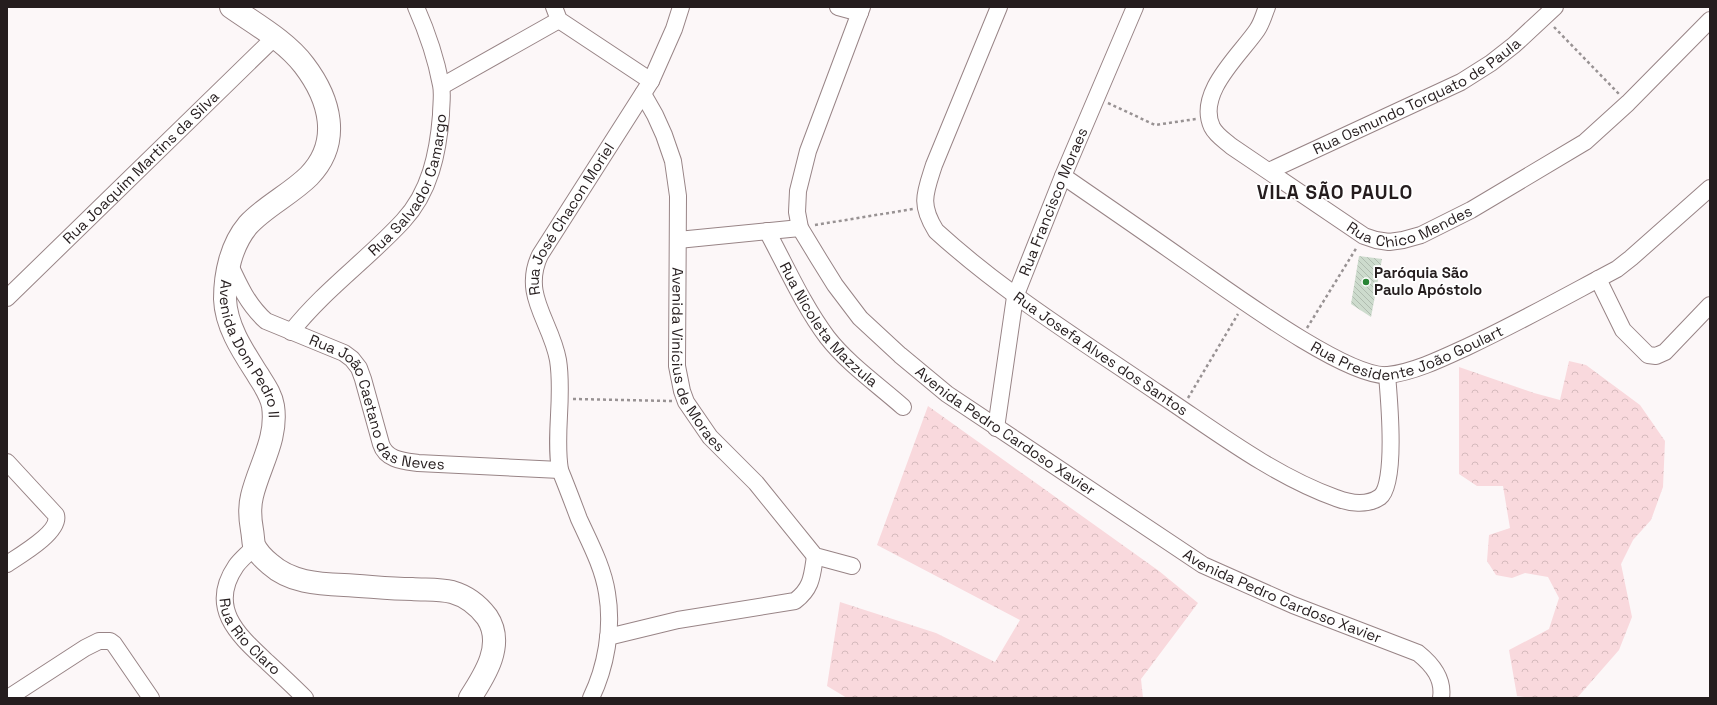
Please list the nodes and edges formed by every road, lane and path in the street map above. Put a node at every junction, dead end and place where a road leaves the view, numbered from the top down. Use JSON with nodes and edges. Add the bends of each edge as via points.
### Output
{"nodes":[{"id":1,"x":231,"y":7,"type":"edge"},
{"id":2,"x":416,"y":7,"type":"edge"},
{"id":3,"x":681,"y":7,"type":"edge"},
{"id":4,"x":838,"y":7,"type":"edge"},
{"id":5,"x":999,"y":7,"type":"edge"},
{"id":6,"x":1135,"y":7,"type":"edge"},
{"id":7,"x":1267,"y":7,"type":"edge"},
{"id":8,"x":861,"y":10,"type":"edge"},
{"id":9,"x":1550,"y":12,"type":"edge"},
{"id":10,"x":557,"y":14,"type":"edge"},
{"id":11,"x":1710,"y":20,"type":"edge"},
{"id":12,"x":275,"y":37,"type":"junction"},
{"id":13,"x":442,"y":86,"type":"junction"},
{"id":14,"x":647,"y":88,"type":"junction"},
{"id":15,"x":1097,"y":98,"type":"junction"},
{"id":16,"x":1628,"y":103,"type":"junction"},
{"id":17,"x":1209,"y":118,"type":"junction"},
{"id":18,"x":1269,"y":171,"type":"junction"},
{"id":19,"x":1063,"y":176,"type":"junction"},
{"id":20,"x":1710,"y":188,"type":"edge"},
{"id":21,"x":925,"y":206,"type":"junction"},
{"id":22,"x":800,"y":228,"type":"junction"},
{"id":23,"x":767,"y":231,"type":"junction"},
{"id":24,"x":1364,"y":236,"type":"junction"},
{"id":25,"x":678,"y":240,"type":"junction"},
{"id":26,"x":229,"y":263,"type":"junction"},
{"id":27,"x":1598,"y":278,"type":"junction"},
{"id":28,"x":1015,"y":297,"type":"junction"},
{"id":29,"x":7,"y":298,"type":"edge"},
{"id":30,"x":1245,"y":302,"type":"junction"},
{"id":31,"x":1710,"y":305,"type":"edge"},
{"id":32,"x":291,"y":332,"type":"junction"},
{"id":33,"x":1301,"y":338,"type":"junction"},
{"id":34,"x":1388,"y":375,"type":"junction"},
{"id":35,"x":560,"y":399,"type":"junction"},
{"id":36,"x":686,"y":402,"type":"junction"},
{"id":37,"x":903,"y":407,"type":"dead end"},
{"id":38,"x":1182,"y":408,"type":"junction"},
{"id":39,"x":996,"y":428,"type":"junction"},
{"id":40,"x":7,"y":462,"type":"edge"},
{"id":41,"x":560,"y":470,"type":"junction"},
{"id":42,"x":255,"y":546,"type":"junction"},
{"id":43,"x":815,"y":556,"type":"junction"},
{"id":44,"x":7,"y":564,"type":"edge"},
{"id":45,"x":852,"y":566,"type":"dead end"},
{"id":46,"x":608,"y":637,"type":"junction"},
{"id":47,"x":8,"y":698,"type":"edge"},
{"id":48,"x":151,"y":698,"type":"edge"},
{"id":49,"x":306,"y":698,"type":"edge"},
{"id":50,"x":470,"y":698,"type":"edge"},
{"id":51,"x":591,"y":698,"type":"edge"},
{"id":52,"x":1441,"y":698,"type":"edge"}],
"edges":[{"from":1,"to":12,"type":"street","name":"Avenida Dom Pedro II"},
{"from":2,"to":13,"type":"street","name":"Rua Salvador Camargo","via":[[428,36]]},
{"from":3,"to":14,"type":"street","name":"Rua José Chacon Moriel","via":[[674,29]]},
{"from":4,"to":8,"type":"street"},
{"from":5,"to":21,"type":"street","name":"Rua Josefa Alves dos Santos","via":[[934,165],[925,195]]},
{"from":6,"to":15,"type":"street","name":"Rua Francisco Moraes"},
{"from":7,"to":17,"type":"street","via":[[1259,28],[1219,79],[1209,105]]},
{"from":8,"to":22,"type":"street","name":"Avenida Pedro Cardoso Xavier","via":[[808,151],[798,191],[797,212]]},
{"from":9,"to":16,"type":"path"},
{"from":9,"to":18,"type":"street","name":"Rua Osmundo Torquato de Paula","via":[[1514,45],[1461,82]]},
{"from":10,"to":13,"type":"street"},
{"from":10,"to":14,"type":"street","name":"Avenida Vinícius de Moraes"},
{"from":11,"to":16,"type":"street","name":"Rua Chico Mendes"},
{"from":12,"to":26,"type":"street","name":"Avenida Dom Pedro II","via":[[303,64],[319,89],[329,118],[330,141],[320,163],[309,176],[248,225],[236,243]]},
{"from":12,"to":29,"type":"street","name":"Rua Joaquim Martins da Silva"},
{"from":13,"to":32,"type":"street","name":"Rua Salvador Camargo","via":[[439,139],[430,176],[416,204],[403,221],[323,295]]},
{"from":14,"to":25,"type":"street","name":"Avenida Vinícius de Moraes","via":[[673,161],[678,196]]},
{"from":14,"to":35,"type":"street","name":"Rua José Chacon Moriel","via":[[534,267],[534,290],[558,360]]},
{"from":15,"to":17,"type":"path","via":[[1156,125]]},
{"from":15,"to":19,"type":"street","name":"Rua Francisco Moraes"},
{"from":16,"to":24,"type":"street","name":"Rua Chico Mendes","via":[[1585,142],[1471,210],[1421,235],[1403,240],[1389,242]]},
{"from":17,"to":18,"type":"street","name":"Rua Chico Mendes","via":[[1216,134]]},
{"from":18,"to":24,"type":"street","name":"Rua Chico Mendes"},
{"from":19,"to":28,"type":"street","name":"Rua Francisco Moraes"},
{"from":19,"to":30,"type":"street","name":"Rua Presidente João Goulart"},
{"from":20,"to":27,"type":"street","name":"Rua Presidente João Goulart","via":[[1631,258],[1617,269]]},
{"from":21,"to":22,"type":"path"},
{"from":21,"to":28,"type":"street","name":"Rua Josefa Alves dos Santos","via":[[928,218],[936,231]]},
{"from":22,"to":23,"type":"street"},
{"from":22,"to":39,"type":"street","name":"Avenida Pedro Cardoso Xavier","via":[[835,285],[860,318],[900,356],[947,394]]},
{"from":23,"to":25,"type":"street"},
{"from":23,"to":37,"type":"street","name":"Rua Nicoleta Mazzula","via":[[827,337],[847,359]]},
{"from":24,"to":33,"type":"path"},
{"from":25,"to":36,"type":"street","name":"Avenida Vinícius de Moraes","via":[[677,366]]},
{"from":26,"to":32,"type":"street","name":"Rua João Caetano das Neves","via":[[244,295],[258,314],[266,321]]},
{"from":26,"to":42,"type":"street","name":"Avenida Dom Pedro II","via":[[225,301],[232,328],[268,391],[272,406],[273,428],[250,509]]},
{"from":27,"to":31,"type":"street","via":[[1623,330],[1648,355],[1656,356],[1665,352]]},
{"from":27,"to":34,"type":"street","name":"Rua Presidente João Goulart","via":[[1514,325],[1440,360]]},
{"from":28,"to":38,"type":"street","name":"Rua Josefa Alves dos Santos"},
{"from":28,"to":39,"type":"street","name":"Rua Francisco Moraes"},
{"from":30,"to":33,"type":"street","name":"Rua Presidente João Goulart"},
{"from":30,"to":38,"type":"path"},
{"from":32,"to":41,"type":"street","name":"Rua João Caetano das Neves","via":[[344,353],[352,359],[363,379],[383,449],[390,456],[418,463]]},
{"from":33,"to":34,"type":"street","name":"Rua Presidente João Goulart","via":[[1338,360],[1371,374]]},
{"from":34,"to":38,"type":"street","name":"Rua Josefa Alves dos Santos","via":[[1391,442],[1388,485],[1381,496],[1371,502],[1354,503],[1337,499],[1294,480]]},
{"from":35,"to":36,"type":"path"},
{"from":35,"to":41,"type":"street","name":"Rua José Chacon Moriel"},
{"from":36,"to":43,"type":"street","name":"Avenida Vinícius de Moraes","via":[[710,437],[756,483]]},
{"from":39,"to":52,"type":"street","name":"Avenida Pedro Cardoso Xavier","via":[[1203,565],[1293,605],[1418,653],[1430,662],[1438,675],[1442,689]]},
{"from":40,"to":44,"type":"street","via":[[56,516],[56,524],[48,534]]},
{"from":41,"to":46,"type":"street","name":"Rua José Chacon Moriel","via":[[597,558],[605,585],[609,611]]},
{"from":42,"to":49,"type":"street","name":"Rua Rio Claro","via":[[236,566],[228,581],[226,609],[231,623],[240,636]]},
{"from":42,"to":50,"type":"street","name":"Avenida Dom Pedro II","via":[[264,559],[278,571],[303,581],[384,589],[449,591],[472,601],[490,621],[494,631],[494,647],[488,666]]},
{"from":43,"to":45,"type":"street"},
{"from":43,"to":46,"type":"street","via":[[810,584],[803,595],[795,601],[678,620]]},
{"from":46,"to":51,"type":"street","name":"Rua José Chacon Moriel","via":[[604,663]]},
{"from":47,"to":48,"type":"street","via":[[92,644],[105,640],[114,644]]}]}
